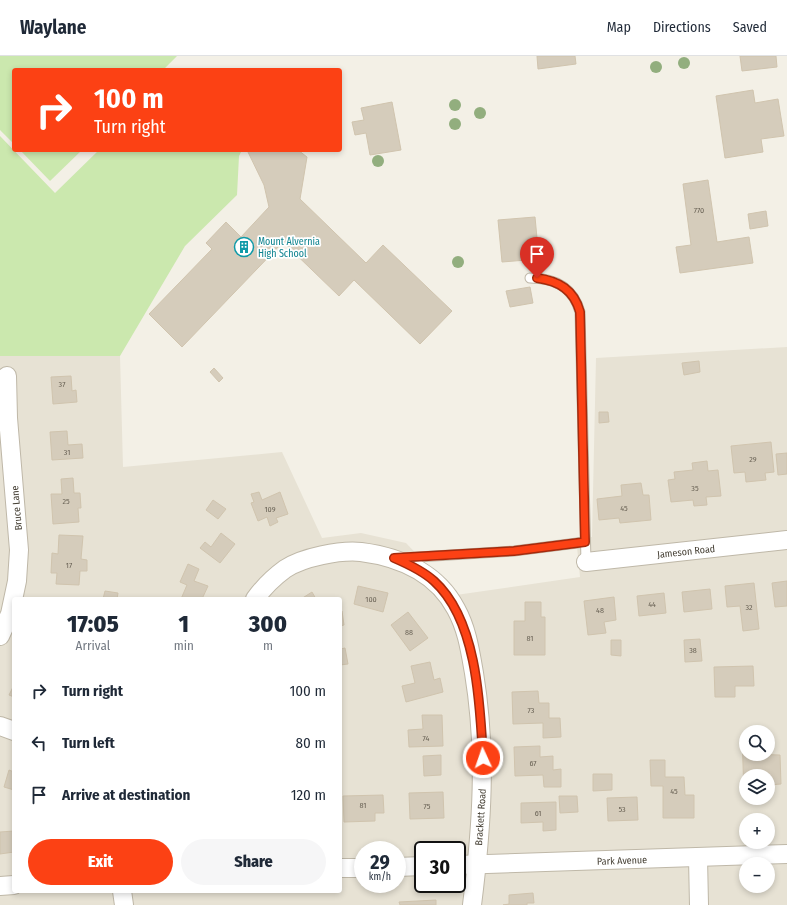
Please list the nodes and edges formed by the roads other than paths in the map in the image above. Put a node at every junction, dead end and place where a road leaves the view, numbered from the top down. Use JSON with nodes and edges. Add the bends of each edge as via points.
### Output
{"nodes":[{"id":1,"x":530,"y":278,"type":"dead end"},
{"id":2,"x":7,"y":376,"type":"dead end"},
{"id":3,"x":787,"y":540,"type":"edge"},
{"id":4,"x":585,"y":542,"type":"junction"},
{"id":5,"x":394,"y":558,"type":"junction"},
{"id":6,"x":586,"y":562,"type":"joint"},
{"id":7,"x":14,"y":597,"type":"edge"},
{"id":8,"x":257,"y":597,"type":"edge"},
{"id":9,"x":12,"y":607,"type":"edge"},
{"id":10,"x":0,"y":636,"type":"edge"},
{"id":11,"x":0,"y":726,"type":"edge"},
{"id":12,"x":12,"y":730,"type":"edge"},
{"id":13,"x":787,"y":854,"type":"edge"},
{"id":14,"x":698,"y":857,"type":"junction"},
{"id":15,"x":476,"y":864,"type":"junction"},
{"id":16,"x":466,"y":865,"type":"edge"},
{"id":17,"x":342,"y":868,"type":"edge"},
{"id":18,"x":354,"y":868,"type":"edge"},
{"id":19,"x":12,"y":884,"type":"edge"},
{"id":20,"x":0,"y":886,"type":"edge"},
{"id":21,"x":122,"y":893,"type":"edge"},
{"id":22,"x":124,"y":905,"type":"edge"},
{"id":23,"x":472,"y":905,"type":"edge"},
{"id":24,"x":699,"y":905,"type":"edge"}],
"edges":[{"from":1,"to":4,"type":"lane","via":[[560,284],[575,297],[580,312]]},
{"from":2,"to":7,"type":"street","name":"Bruce Lane","via":[[19,550]]},
{"from":3,"to":6,"type":"street","name":"Jameson Road"},
{"from":4,"to":5,"type":"lane","via":[[514,551]]},
{"from":4,"to":6,"type":"lane"},
{"from":5,"to":8,"type":"street","name":"Brackett Road","via":[[353,551],[316,557],[286,569]]},
{"from":5,"to":15,"type":"street","name":"Brackett Road","via":[[434,581],[456,607],[468,638],[481,728],[483,773]]},
{"from":9,"to":10,"type":"street","name":"Bruce Lane"},
{"from":11,"to":12,"type":"street"},
{"from":13,"to":14,"type":"street","name":"Park Avenue"},
{"from":14,"to":15,"type":"street","name":"Park Avenue"},
{"from":14,"to":24,"type":"street"},
{"from":15,"to":16,"type":"street","name":"Park Avenue"},
{"from":15,"to":23,"type":"street","name":"Brackett Road"},
{"from":17,"to":18,"type":"street"},
{"from":19,"to":20,"type":"street"},
{"from":21,"to":22,"type":"street"}]}
